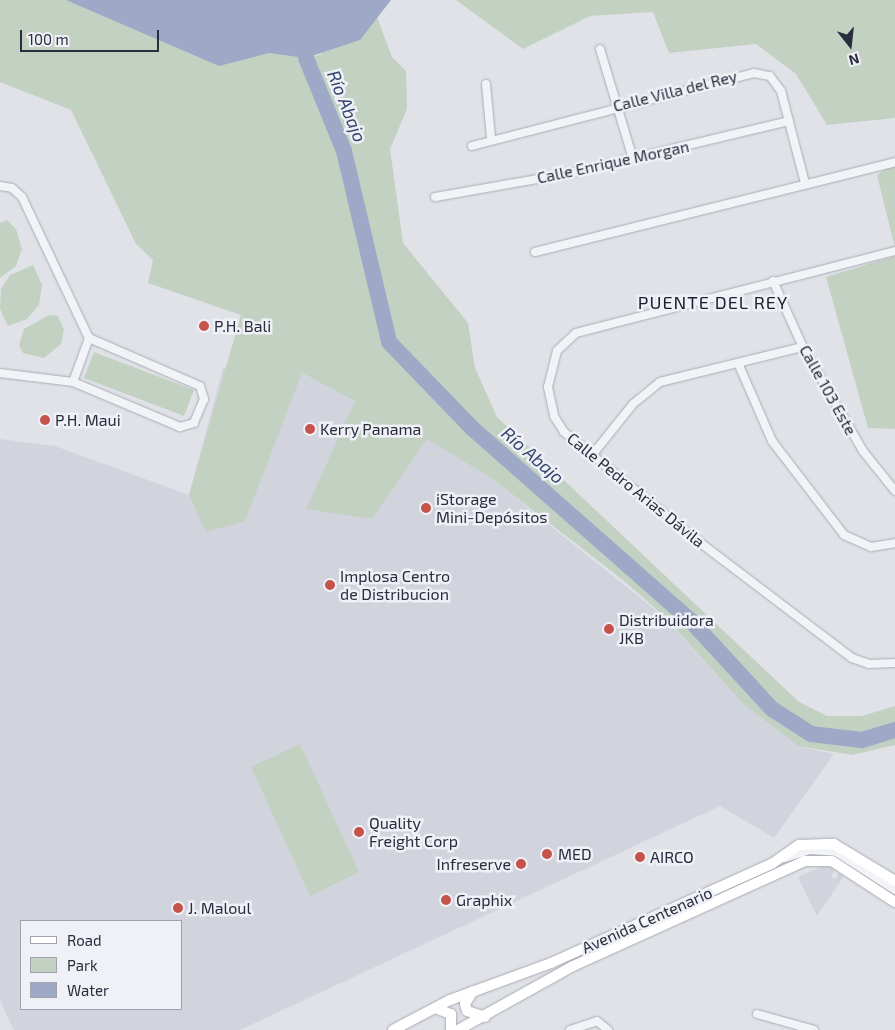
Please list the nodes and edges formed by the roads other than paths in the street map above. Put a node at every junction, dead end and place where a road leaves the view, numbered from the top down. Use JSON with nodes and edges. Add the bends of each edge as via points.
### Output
{"nodes":[{"id":1,"x":600,"y":49,"type":"dead end"},
{"id":2,"x":486,"y":84,"type":"dead end"},
{"id":3,"x":617,"y":106,"type":"junction"},
{"id":4,"x":789,"y":121,"type":"junction"},
{"id":5,"x":491,"y":138,"type":"junction"},
{"id":6,"x":472,"y":146,"type":"dead end"},
{"id":7,"x":633,"y":158,"type":"junction"},
{"id":8,"x":895,"y":162,"type":"edge"},
{"id":9,"x":805,"y":183,"type":"junction"},
{"id":10,"x":0,"y":186,"type":"edge"},
{"id":11,"x":435,"y":197,"type":"dead end"},
{"id":12,"x":895,"y":251,"type":"edge"},
{"id":13,"x":535,"y":252,"type":"dead end"},
{"id":14,"x":773,"y":281,"type":"junction"},
{"id":15,"x":89,"y":338,"type":"junction"},
{"id":16,"x":804,"y":347,"type":"junction"},
{"id":17,"x":738,"y":363,"type":"junction"},
{"id":18,"x":0,"y":373,"type":"edge"},
{"id":19,"x":73,"y":382,"type":"junction"},
{"id":20,"x":593,"y":454,"type":"junction"},
{"id":21,"x":895,"y":491,"type":"edge"},
{"id":22,"x":895,"y":543,"type":"edge"},
{"id":23,"x":895,"y":663,"type":"edge"},
{"id":24,"x":773,"y":863,"type":"junction"},
{"id":25,"x":892,"y":876,"type":"edge"},
{"id":26,"x":895,"y":890,"type":"edge"},
{"id":27,"x":895,"y":902,"type":"edge"},
{"id":28,"x":474,"y":990,"type":"junction"},
{"id":29,"x":435,"y":1008,"type":"junction"},
{"id":30,"x":757,"y":1014,"type":"dead end"},
{"id":31,"x":486,"y":1017,"type":"junction"},
{"id":32,"x":393,"y":1030,"type":"edge"},
{"id":33,"x":452,"y":1030,"type":"edge"},
{"id":34,"x":458,"y":1030,"type":"edge"},
{"id":35,"x":570,"y":1030,"type":"edge"},
{"id":36,"x":608,"y":1030,"type":"edge"},
{"id":37,"x":814,"y":1030,"type":"edge"}],
"edges":[{"from":1,"to":3,"type":"street"},
{"from":2,"to":5,"type":"street"},
{"from":3,"to":4,"type":"street","name":"Calle Villa del Rey","via":[[754,73],[770,76],[781,91]]},
{"from":3,"to":5,"type":"street","name":"Calle Villa del Rey"},
{"from":3,"to":7,"type":"street"},
{"from":4,"to":7,"type":"street","name":"Calle Enrique Morgan"},
{"from":4,"to":9,"type":"street","name":"Calle Villa del Rey"},
{"from":5,"to":6,"type":"street","name":"Calle Villa del Rey"},
{"from":7,"to":11,"type":"street","name":"Calle Enrique Morgan"},
{"from":8,"to":9,"type":"street"},
{"from":9,"to":13,"type":"street"},
{"from":10,"to":15,"type":"street","via":[[12,188],[22,197]]},
{"from":12,"to":14,"type":"street","name":"Calle Pedro Arias Dávila"},
{"from":14,"to":16,"type":"street","name":"Calle 103 Este"},
{"from":14,"to":20,"type":"street","name":"Calle Pedro Arias Dávila","via":[[576,333],[562,343],[549,378],[551,408],[564,432]]},
{"from":15,"to":19,"type":"street","via":[[77,360]]},
{"from":15,"to":19,"type":"street","via":[[200,386],[204,399],[194,423],[180,427]]},
{"from":16,"to":17,"type":"street"},
{"from":16,"to":21,"type":"street","name":"Calle 103 Este","via":[[863,451]]},
{"from":17,"to":20,"type":"street","via":[[672,378],[646,390]]},
{"from":17,"to":22,"type":"street","via":[[772,441],[844,535],[871,547]]},
{"from":18,"to":19,"type":"street"},
{"from":20,"to":23,"type":"street","name":"Calle Pedro Arias Dávila","via":[[828,642],[870,664]]},
{"from":24,"to":25,"type":"main road","name":"Avenida Centenario","via":[[799,845],[825,842]]},
{"from":24,"to":26,"type":"street","via":[[810,850],[827,850]]},
{"from":24,"to":28,"type":"main road","name":"Avenida Centenario","via":[[551,963]]},
{"from":27,"to":31,"type":"main road","name":"Avenida Centenario","via":[[832,861],[805,862],[571,967]]},
{"from":28,"to":29,"type":"main road","name":"Avenida Centenario"},
{"from":28,"to":31,"type":"main road","via":[[465,1004],[468,1011],[476,1018]]},
{"from":29,"to":32,"type":"main road","name":"Avenida Centenario"},
{"from":29,"to":33,"type":"main road","via":[[451,1014]]},
{"from":30,"to":37,"type":"street"},
{"from":31,"to":34,"type":"main road","name":"Avenida Centenario"},
{"from":35,"to":36,"type":"street","via":[[597,1021]]}]}
